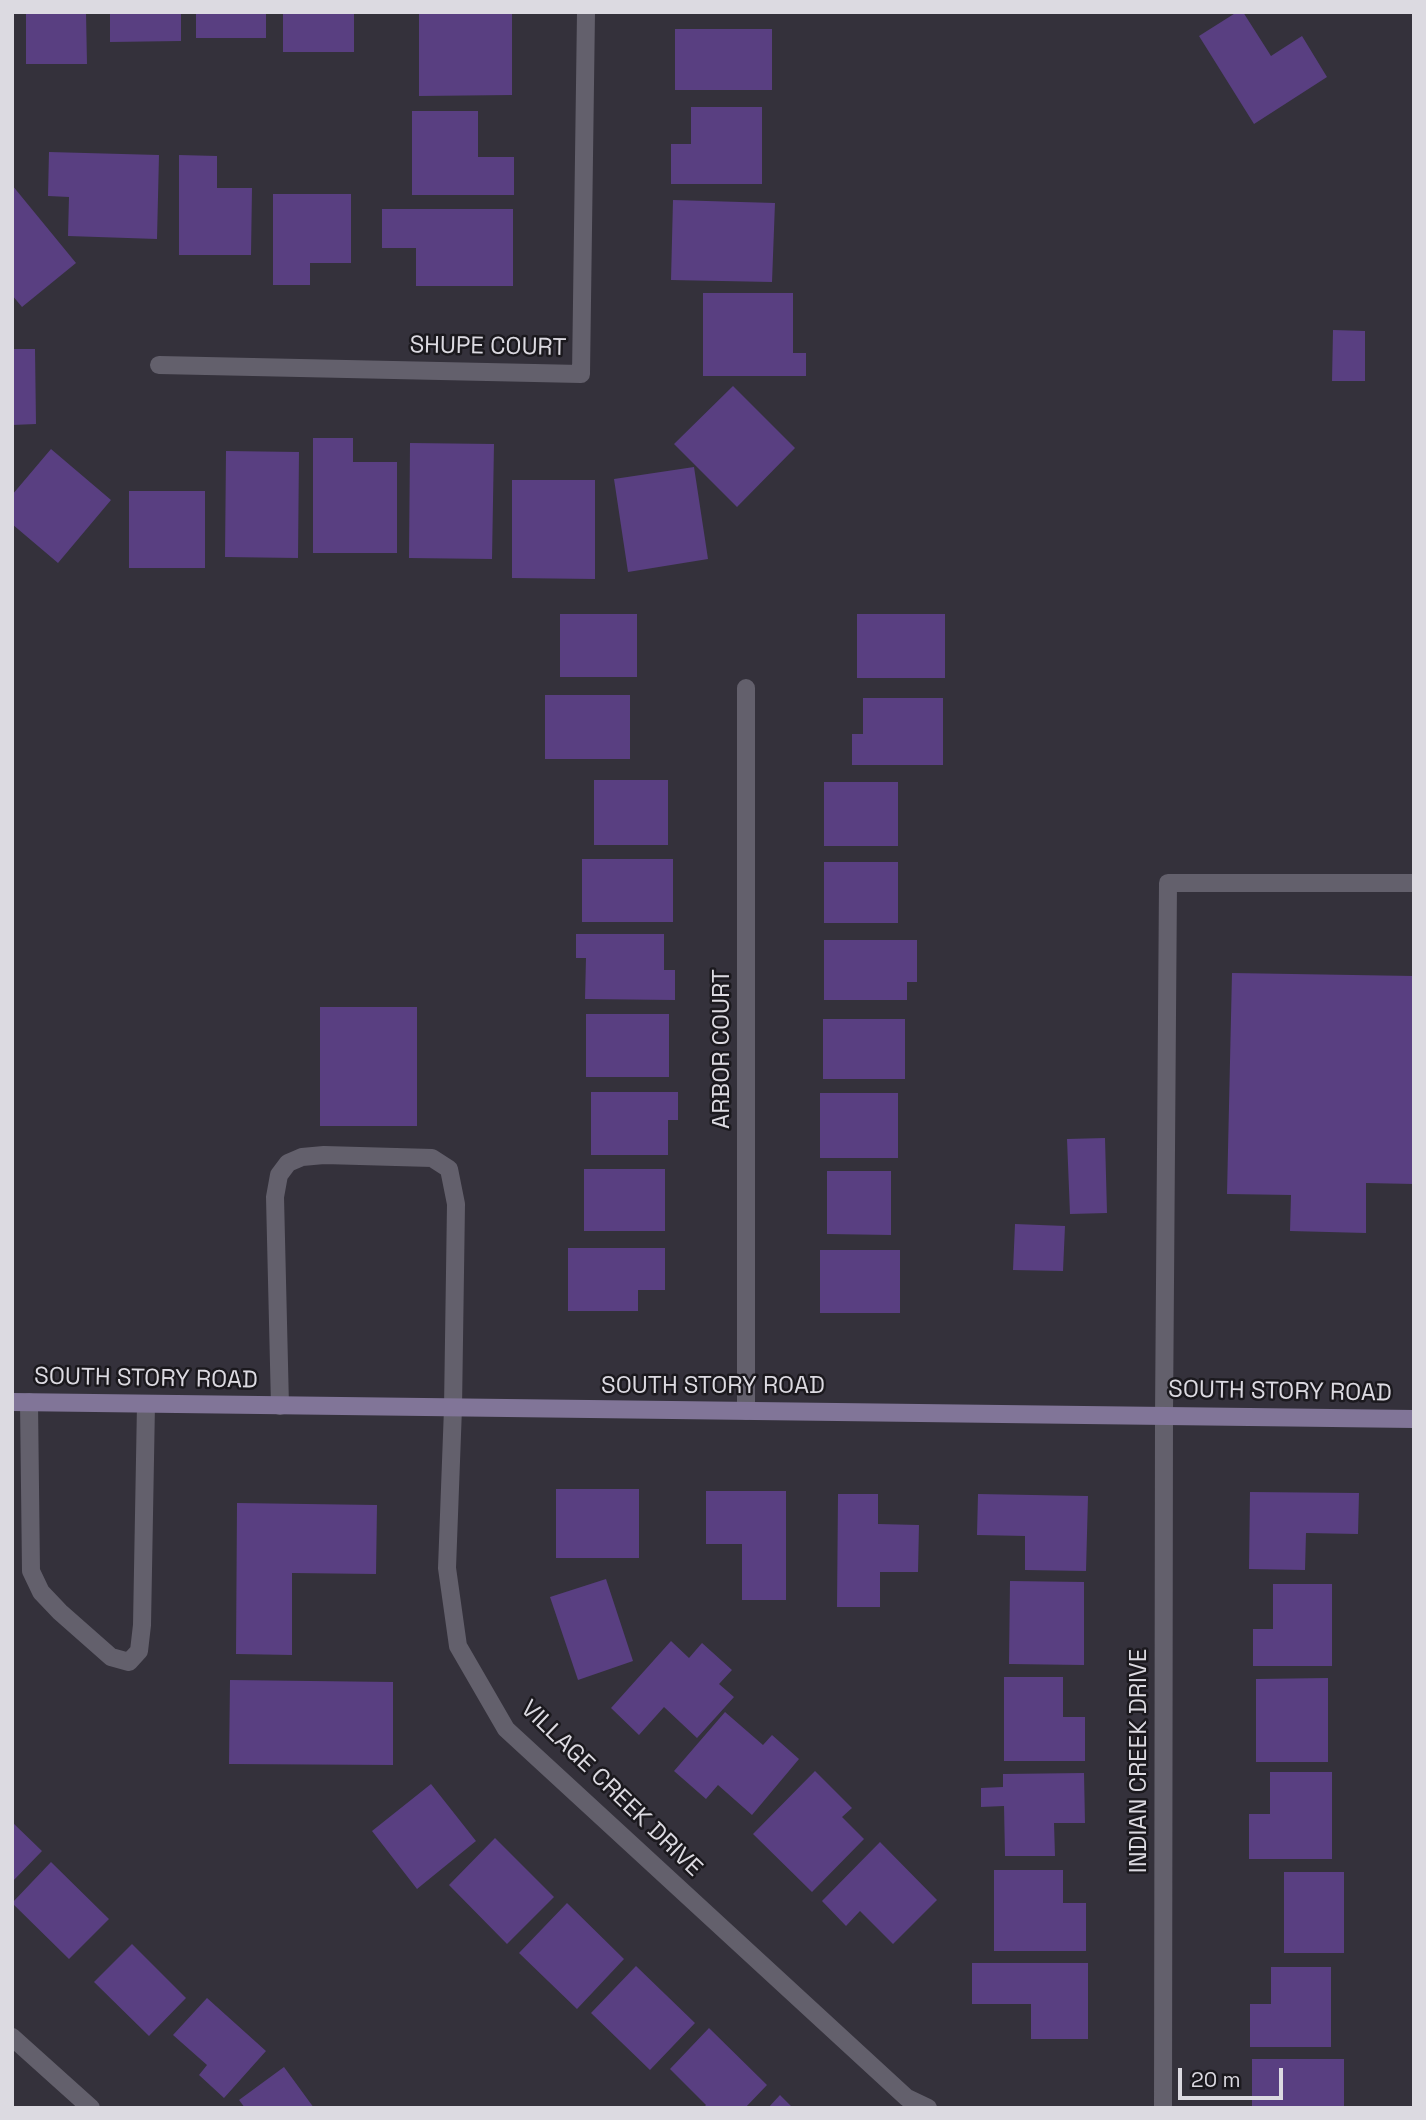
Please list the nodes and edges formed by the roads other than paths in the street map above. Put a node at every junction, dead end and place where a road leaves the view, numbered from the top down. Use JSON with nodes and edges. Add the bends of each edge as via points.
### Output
{"nodes":[{"id":1,"x":586,"y":12,"type":"edge"},
{"id":2,"x":159,"y":366,"type":"dead end"},
{"id":3,"x":746,"y":688,"type":"dead end"},
{"id":4,"x":1414,"y":883,"type":"edge"},
{"id":5,"x":21,"y":1402,"type":"edge"},
{"id":6,"x":146,"y":1404,"type":"junction"},
{"id":7,"x":280,"y":1406,"type":"junction"},
{"id":8,"x":453,"y":1408,"type":"junction"},
{"id":9,"x":746,"y":1411,"type":"junction"},
{"id":10,"x":1164,"y":1415,"type":"junction"},
{"id":11,"x":1414,"y":1419,"type":"edge"},
{"id":12,"x":12,"y":2037,"type":"edge"},
{"id":13,"x":91,"y":2108,"type":"edge"},
{"id":14,"x":928,"y":2108,"type":"edge"},
{"id":15,"x":1163,"y":2108,"type":"edge"}],
"edges":[{"from":1,"to":2,"type":"street","name":"SHUPE COURT","via":[[581,374]]},
{"from":3,"to":9,"type":"street","name":"ARBOR COURT"},
{"from":4,"to":10,"type":"street","name":"INDIAN CREEK DRIVE","via":[[1168,883]]},
{"from":5,"to":6,"type":"main road","name":"SOUTH STORY ROAD"},
{"from":5,"to":6,"type":"street","via":[[31,1571],[41,1592],[60,1612],[111,1657],[129,1662],[139,1651],[142,1625]]},
{"from":6,"to":7,"type":"main road","name":"SOUTH STORY ROAD"},
{"from":7,"to":8,"type":"main road","name":"SOUTH STORY ROAD"},
{"from":7,"to":8,"type":"street","name":"VILLAGE CREEK DRIVE","via":[[275,1197],[279,1175],[288,1163],[324,1155],[432,1158],[449,1169],[456,1204]]},
{"from":8,"to":9,"type":"main road","name":"SOUTH STORY ROAD"},
{"from":8,"to":14,"type":"street","name":"VILLAGE CREEK DRIVE","via":[[447,1569],[458,1646],[506,1729],[907,2098]]},
{"from":9,"to":10,"type":"main road","name":"SOUTH STORY ROAD"},
{"from":10,"to":11,"type":"main road","name":"SOUTH STORY ROAD"},
{"from":10,"to":15,"type":"street","name":"INDIAN CREEK DRIVE"},
{"from":12,"to":13,"type":"street"}]}
